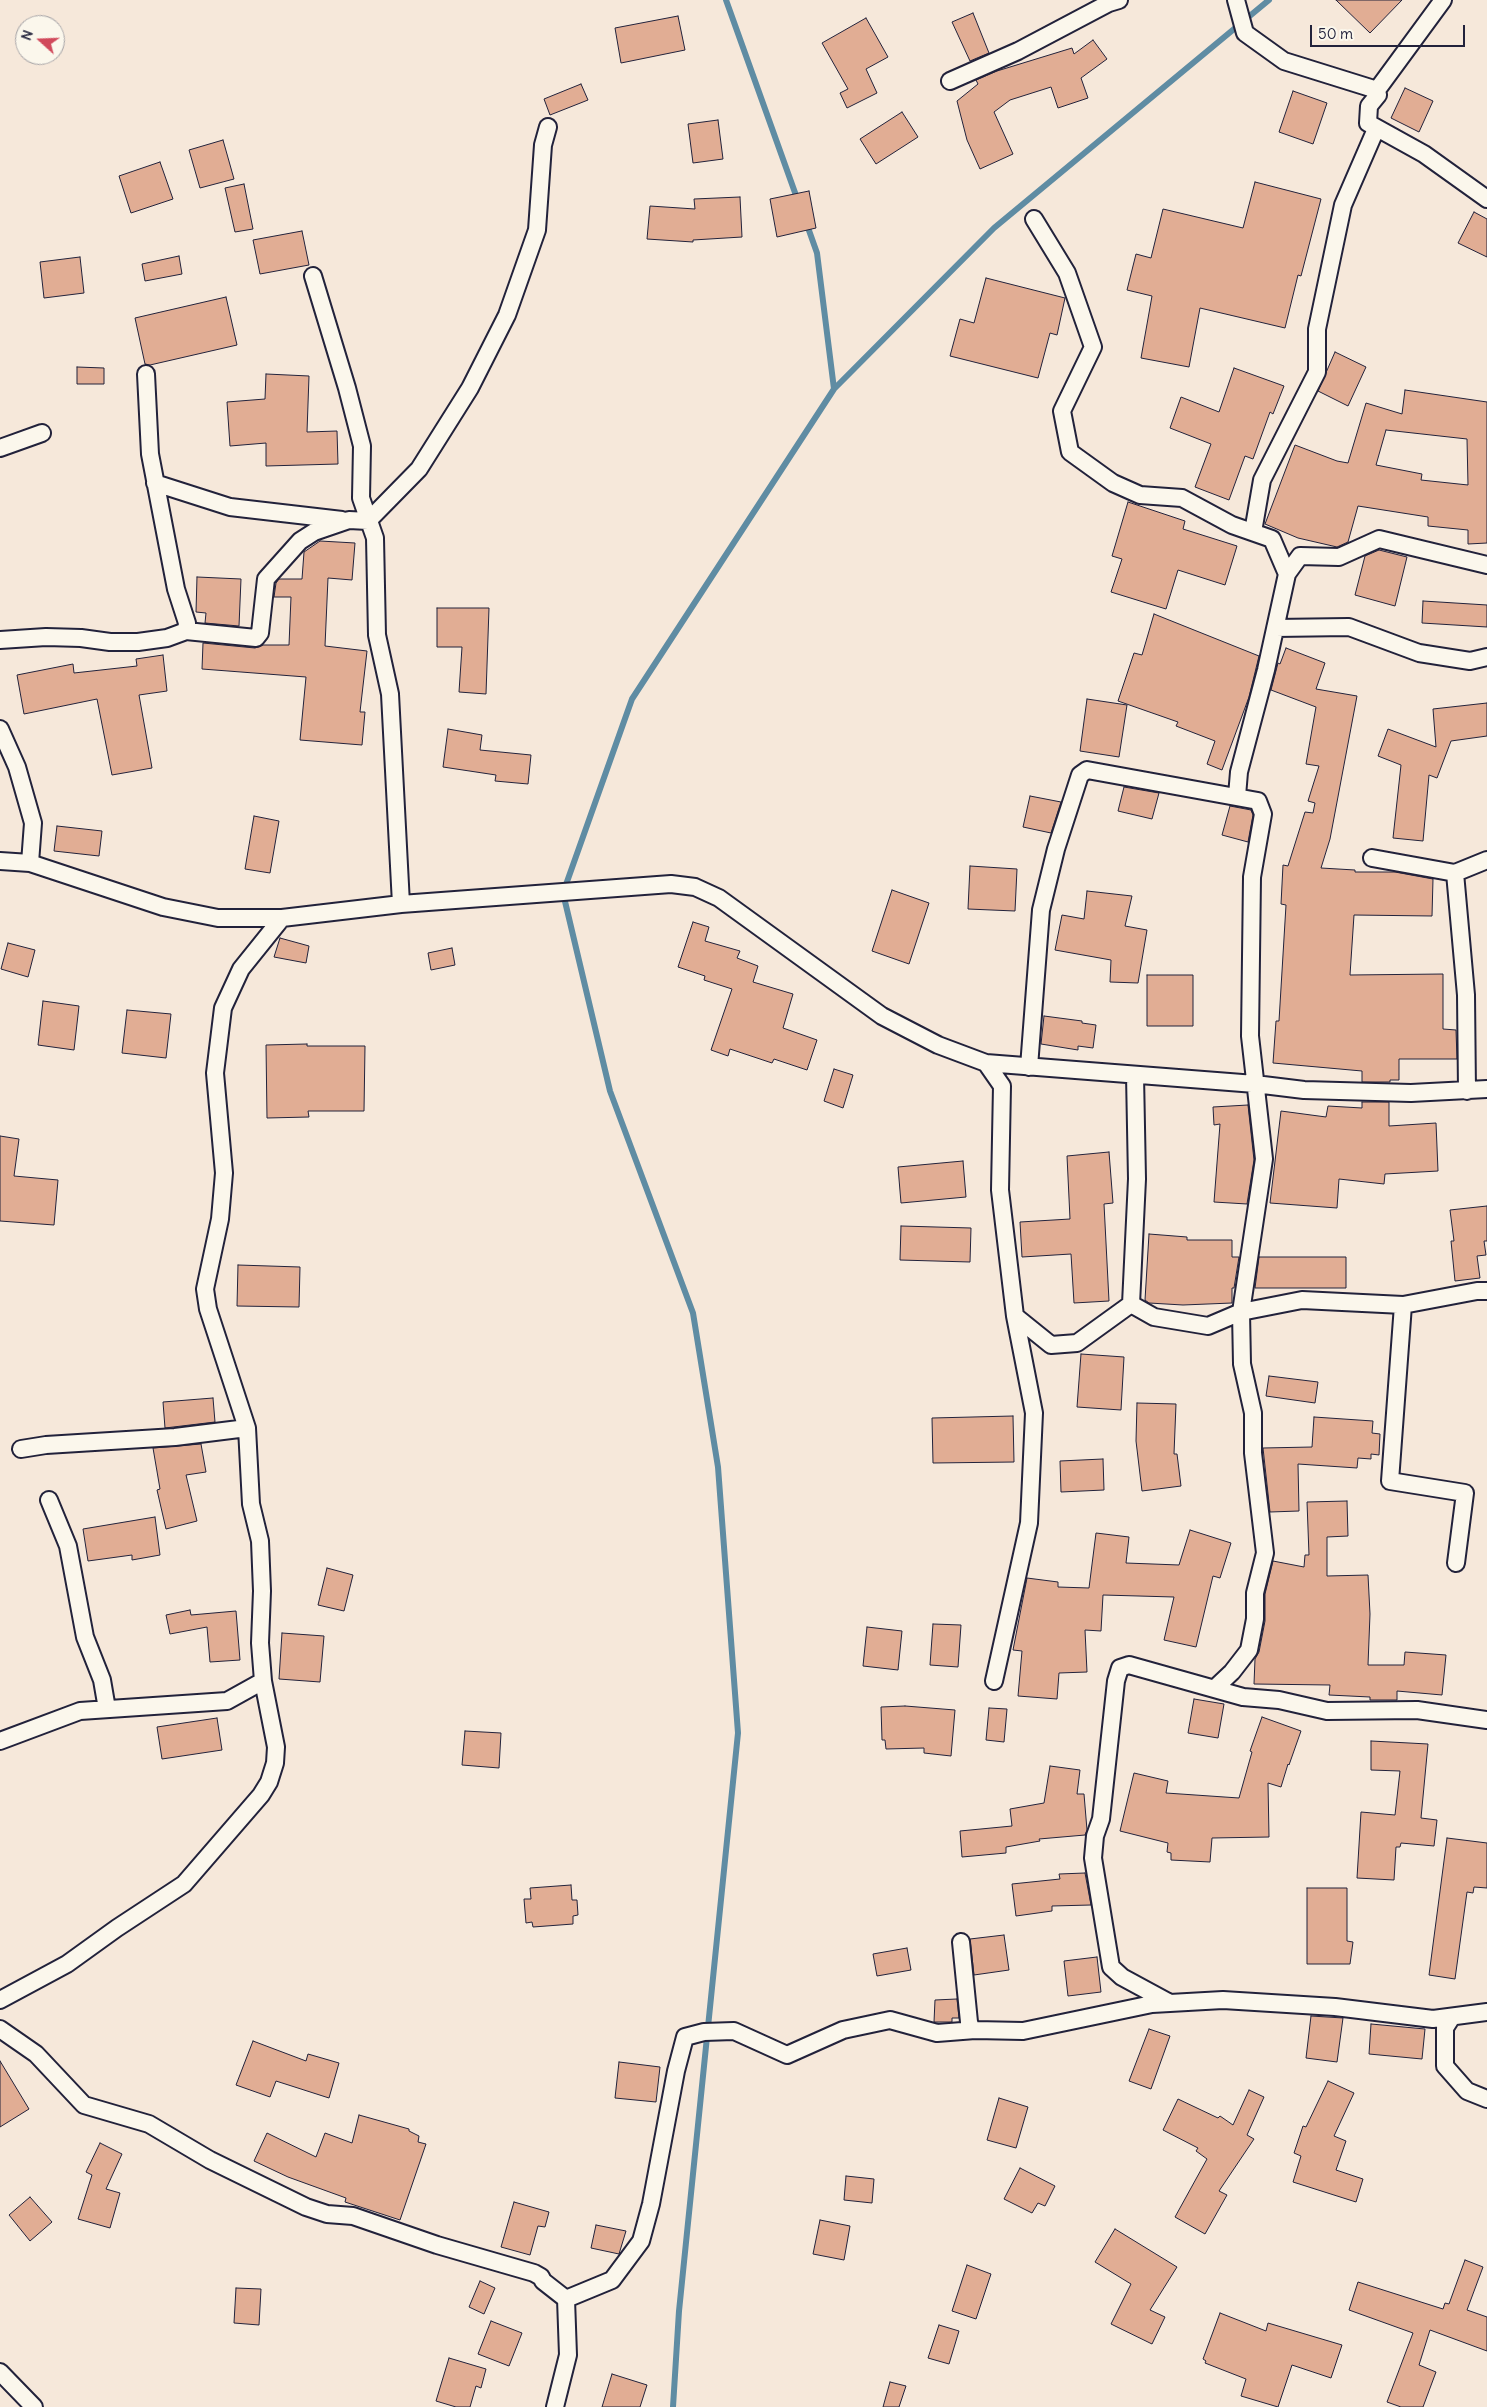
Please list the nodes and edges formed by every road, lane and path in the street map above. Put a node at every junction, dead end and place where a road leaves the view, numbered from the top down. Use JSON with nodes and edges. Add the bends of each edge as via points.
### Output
{"nodes":[{"id":1,"x":1119,"y":0,"type":"edge"},
{"id":2,"x":1236,"y":0,"type":"edge"},
{"id":3,"x":1443,"y":0,"type":"edge"},
{"id":4,"x":950,"y":80,"type":"dead end"},
{"id":5,"x":1377,"y":90,"type":"junction"},
{"id":6,"x":548,"y":126,"type":"dead end"},
{"id":7,"x":1376,"y":129,"type":"junction"},
{"id":8,"x":1487,"y":199,"type":"edge"},
{"id":9,"x":1034,"y":219,"type":"dead end"},
{"id":10,"x":313,"y":276,"type":"dead end"},
{"id":11,"x":146,"y":374,"type":"dead end"},
{"id":12,"x":42,"y":434,"type":"dead end"},
{"id":13,"x":0,"y":448,"type":"edge"},
{"id":14,"x":155,"y":483,"type":"junction"},
{"id":15,"x":349,"y":520,"type":"junction"},
{"id":16,"x":368,"y":521,"type":"junction"},
{"id":17,"x":1252,"y":532,"type":"junction"},
{"id":18,"x":1487,"y":565,"type":"edge"},
{"id":19,"x":1287,"y":574,"type":"junction"},
{"id":20,"x":1276,"y":628,"type":"junction"},
{"id":21,"x":186,"y":631,"type":"junction"},
{"id":22,"x":0,"y":640,"type":"edge"},
{"id":23,"x":1487,"y":656,"type":"edge"},
{"id":24,"x":0,"y":728,"type":"edge"},
{"id":25,"x":1237,"y":796,"type":"junction"},
{"id":26,"x":1372,"y":858,"type":"dead end"},
{"id":27,"x":1487,"y":860,"type":"edge"},
{"id":28,"x":0,"y":861,"type":"edge"},
{"id":29,"x":30,"y":863,"type":"junction"},
{"id":30,"x":1455,"y":872,"type":"junction"},
{"id":31,"x":400,"y":904,"type":"junction"},
{"id":32,"x":282,"y":918,"type":"junction"},
{"id":33,"x":986,"y":1063,"type":"junction"},
{"id":34,"x":1029,"y":1067,"type":"junction"},
{"id":35,"x":1136,"y":1075,"type":"junction"},
{"id":36,"x":1255,"y":1084,"type":"junction"},
{"id":37,"x":1487,"y":1089,"type":"edge"},
{"id":38,"x":1467,"y":1091,"type":"junction"},
{"id":39,"x":1487,"y":1291,"type":"edge"},
{"id":40,"x":1132,"y":1304,"type":"junction"},
{"id":41,"x":1403,"y":1305,"type":"junction"},
{"id":42,"x":1241,"y":1312,"type":"junction"},
{"id":43,"x":1015,"y":1316,"type":"junction"},
{"id":44,"x":247,"y":1428,"type":"junction"},
{"id":45,"x":21,"y":1449,"type":"dead end"},
{"id":46,"x":49,"y":1500,"type":"dead end"},
{"id":47,"x":1456,"y":1563,"type":"dead end"},
{"id":48,"x":263,"y":1681,"type":"junction"},
{"id":49,"x":994,"y":1681,"type":"dead end"},
{"id":50,"x":1214,"y":1689,"type":"junction"},
{"id":51,"x":107,"y":1709,"type":"junction"},
{"id":52,"x":1487,"y":1720,"type":"edge"},
{"id":53,"x":0,"y":1741,"type":"edge"},
{"id":54,"x":961,"y":1942,"type":"dead end"},
{"id":55,"x":0,"y":2000,"type":"edge"},
{"id":56,"x":1170,"y":2002,"type":"junction"},
{"id":57,"x":1487,"y":2012,"type":"edge"},
{"id":58,"x":1452,"y":2017,"type":"junction"},
{"id":59,"x":0,"y":2029,"type":"edge"},
{"id":60,"x":975,"y":2030,"type":"junction"},
{"id":61,"x":1487,"y":2100,"type":"edge"},
{"id":62,"x":566,"y":2299,"type":"junction"},
{"id":63,"x":0,"y":2372,"type":"edge"},
{"id":64,"x":34,"y":2407,"type":"edge"},
{"id":65,"x":555,"y":2407,"type":"edge"}],
"edges":[{"from":1,"to":4,"type":"street","via":[[1018,51]]},
{"from":2,"to":5,"type":"street","via":[[1245,33],[1284,61]]},
{"from":3,"to":5,"type":"street"},
{"from":5,"to":7,"type":"street","via":[[1378,95],[1368,116],[1368,123]]},
{"from":6,"to":16,"type":"street","via":[[543,145],[537,230],[508,315],[470,388],[419,469]]},
{"from":7,"to":8,"type":"street","via":[[1424,154]]},
{"from":7,"to":17,"type":"street","via":[[1343,205],[1316,329],[1317,372],[1262,480]]},
{"from":9,"to":17,"type":"street","via":[[1067,273],[1093,347],[1062,411],[1070,452],[1113,483],[1140,495],[1182,498]]},
{"from":10,"to":16,"type":"street","via":[[348,388],[362,446],[361,498]]},
{"from":11,"to":14,"type":"street","via":[[150,454]]},
{"from":12,"to":13,"type":"street"},
{"from":14,"to":15,"type":"street","via":[[230,507]]},
{"from":14,"to":21,"type":"street","via":[[176,589],[187,623]]},
{"from":15,"to":16,"type":"street"},
{"from":15,"to":21,"type":"street","via":[[314,532],[300,541],[266,579],[260,633],[256,638]]},
{"from":16,"to":31,"type":"street","via":[[375,538],[377,635],[390,694]]},
{"from":17,"to":19,"type":"street","via":[[1272,539]]},
{"from":18,"to":19,"type":"street","via":[[1379,539],[1339,557],[1300,556]]},
{"from":19,"to":20,"type":"street"},
{"from":20,"to":23,"type":"street","via":[[1349,627],[1420,652],[1470,661]]},
{"from":20,"to":25,"type":"street","via":[[1240,772]]},
{"from":21,"to":22,"type":"street","via":[[168,638],[138,642],[55,637]]},
{"from":24,"to":29,"type":"street","via":[[17,767],[33,823]]},
{"from":25,"to":34,"type":"street","via":[[1087,770],[1080,775],[1056,849],[1041,910]]},
{"from":25,"to":36,"type":"street","via":[[1258,801],[1263,814],[1252,877],[1250,1036]]},
{"from":26,"to":30,"type":"street"},
{"from":27,"to":30,"type":"street"},
{"from":28,"to":29,"type":"street"},
{"from":29,"to":32,"type":"street","via":[[163,907],[218,918]]},
{"from":30,"to":38,"type":"street","via":[[1466,995]]},
{"from":31,"to":32,"type":"street"},
{"from":31,"to":33,"type":"street","via":[[672,884],[695,886],[719,898],[882,1016],[938,1045]]},
{"from":32,"to":44,"type":"street","via":[[241,968],[223,1008],[215,1073],[224,1173],[220,1219],[205,1288],[208,1310]]},
{"from":33,"to":34,"type":"street"},
{"from":33,"to":43,"type":"street","via":[[1002,1086],[1000,1190]]},
{"from":34,"to":35,"type":"street"},
{"from":35,"to":36,"type":"street"},
{"from":35,"to":40,"type":"street","via":[[1137,1179]]},
{"from":36,"to":38,"type":"street","via":[[1314,1090]]},
{"from":36,"to":42,"type":"street","via":[[1264,1159]]},
{"from":37,"to":38,"type":"street"},
{"from":39,"to":41,"type":"street"},
{"from":40,"to":42,"type":"street","via":[[1154,1317],[1208,1326]]},
{"from":40,"to":43,"type":"street","via":[[1077,1343],[1051,1345]]},
{"from":41,"to":42,"type":"street","via":[[1302,1300]]},
{"from":41,"to":47,"type":"street","via":[[1390,1481],[1465,1492]]},
{"from":42,"to":50,"type":"street","via":[[1242,1364],[1253,1413],[1252,1453],[1265,1553],[1254,1593],[1255,1619],[1249,1650]]},
{"from":43,"to":49,"type":"street","via":[[1034,1413],[1029,1523]]},
{"from":44,"to":45,"type":"street"},
{"from":44,"to":48,"type":"street","via":[[248,1477],[260,1542]]},
{"from":46,"to":51,"type":"street","via":[[68,1546],[85,1637],[102,1680]]},
{"from":48,"to":51,"type":"street","via":[[227,1701]]},
{"from":48,"to":55,"type":"street","via":[[276,1747],[275,1763],[261,1795],[177,1889],[67,1964]]},
{"from":50,"to":52,"type":"street","via":[[1327,1711],[1417,1710]]},
{"from":50,"to":56,"type":"street","via":[[1129,1665],[1120,1668],[1116,1681],[1101,1819],[1093,1858],[1107,1948],[1111,1967],[1122,1977]]},
{"from":51,"to":53,"type":"street","via":[[80,1711]]},
{"from":54,"to":60,"type":"street","via":[[969,2022],[970,2028]]},
{"from":56,"to":58,"type":"street","via":[[1223,2000],[1335,2007],[1417,2018]]},
{"from":56,"to":60,"type":"street","via":[[1023,2031]]},
{"from":57,"to":58,"type":"street"},
{"from":58,"to":61,"type":"street","via":[[1445,2028],[1445,2066],[1467,2091]]},
{"from":59,"to":62,"type":"street","via":[[36,2054],[84,2105],[149,2124],[210,2160],[322,2213],[353,2216],[534,2273]]},
{"from":60,"to":62,"type":"street","via":[[937,2034],[890,2020],[843,2030],[787,2055],[734,2031],[704,2032],[685,2037],[641,2242],[612,2280]]},
{"from":62,"to":65,"type":"street","via":[[568,2355]]},
{"from":63,"to":64,"type":"street"}]}
